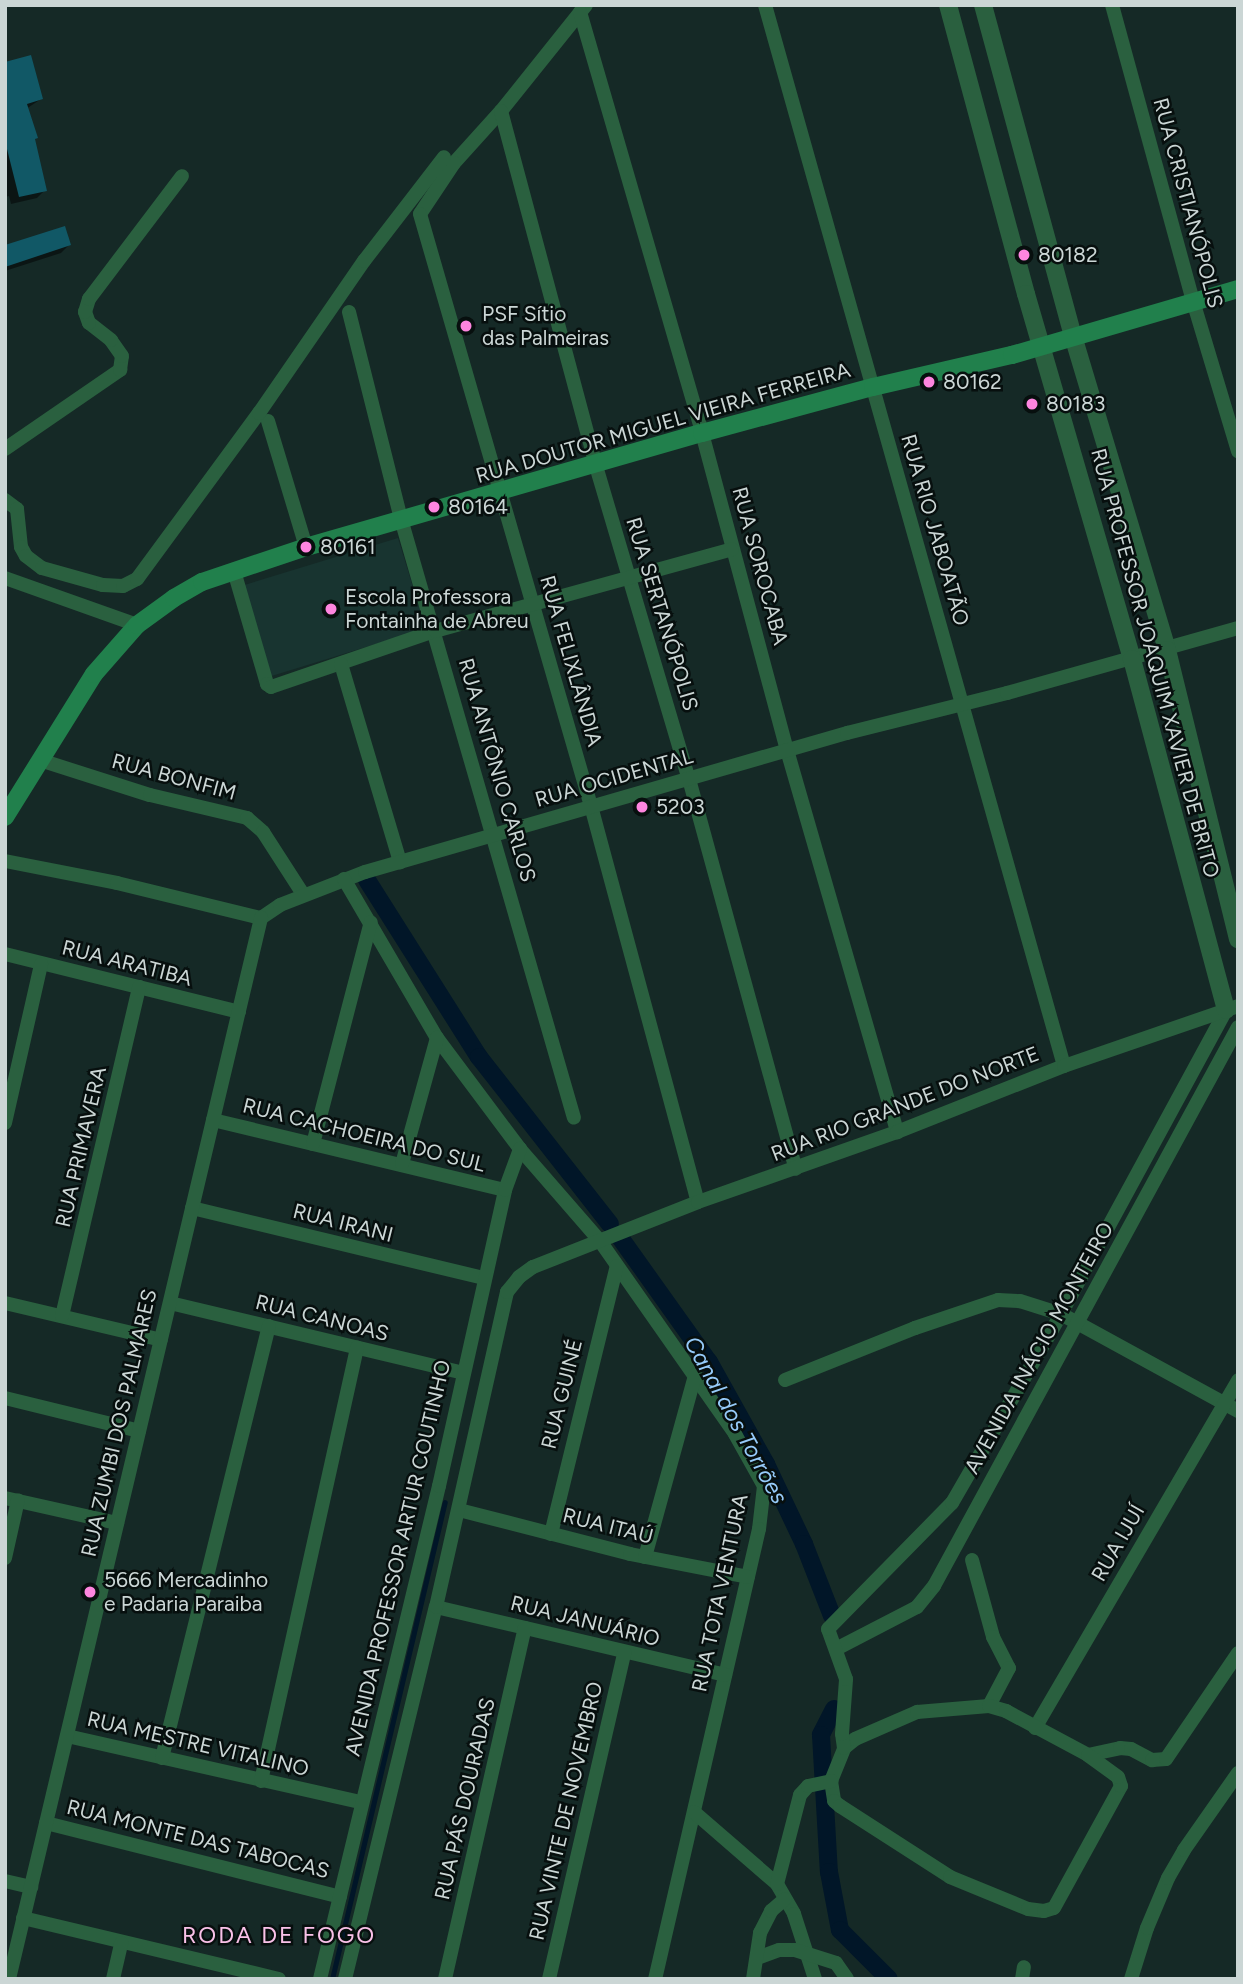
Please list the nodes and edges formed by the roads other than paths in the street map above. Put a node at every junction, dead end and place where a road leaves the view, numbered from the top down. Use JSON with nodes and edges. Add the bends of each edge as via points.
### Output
{"nodes":[{"id":1,"x":765,"y":5,"type":"edge"},
{"id":2,"x":948,"y":5,"type":"edge"},
{"id":3,"x":983,"y":5,"type":"edge"},
{"id":4,"x":1112,"y":5,"type":"edge"},
{"id":5,"x":583,"y":9,"type":"edge"},
{"id":6,"x":501,"y":111,"type":"junction"},
{"id":7,"x":444,"y":157,"type":"dead end"},
{"id":8,"x":182,"y":176,"type":"dead end"},
{"id":9,"x":1238,"y":289,"type":"edge"},
{"id":10,"x":1193,"y":301,"type":"junction"},
{"id":11,"x":349,"y":312,"type":"dead end"},
{"id":12,"x":1073,"y":336,"type":"junction"},
{"id":13,"x":1042,"y":346,"type":"junction"},
{"id":14,"x":873,"y":387,"type":"junction"},
{"id":15,"x":268,"y":421,"type":"dead end"},
{"id":16,"x":702,"y":433,"type":"junction"},
{"id":17,"x":5,"y":449,"type":"edge"},
{"id":18,"x":1238,"y":451,"type":"edge"},
{"id":19,"x":596,"y":466,"type":"junction"},
{"id":20,"x":501,"y":493,"type":"junction"},
{"id":21,"x":5,"y":500,"type":"edge"},
{"id":22,"x":401,"y":519,"type":"junction"},
{"id":23,"x":306,"y":547,"type":"junction"},
{"id":24,"x":732,"y":549,"type":"junction"},
{"id":25,"x":234,"y":571,"type":"junction"},
{"id":26,"x":628,"y":576,"type":"junction"},
{"id":27,"x":5,"y":578,"type":"edge"},
{"id":28,"x":534,"y":605,"type":"junction"},
{"id":29,"x":137,"y":625,"type":"junction"},
{"id":30,"x":1238,"y":628,"type":"edge"},
{"id":31,"x":435,"y":631,"type":"junction"},
{"id":32,"x":1167,"y":650,"type":"junction"},
{"id":33,"x":1132,"y":659,"type":"junction"},
{"id":34,"x":341,"y":664,"type":"junction"},
{"id":35,"x":963,"y":705,"type":"junction"},
{"id":36,"x":787,"y":750,"type":"junction"},
{"id":37,"x":40,"y":760,"type":"junction"},
{"id":38,"x":689,"y":779,"type":"junction"},
{"id":39,"x":591,"y":806,"type":"junction"},
{"id":40,"x":5,"y":817,"type":"edge"},
{"id":41,"x":494,"y":834,"type":"junction"},
{"id":42,"x":5,"y":861,"type":"edge"},
{"id":43,"x":400,"y":862,"type":"junction"},
{"id":44,"x":344,"y":879,"type":"junction"},
{"id":45,"x":303,"y":894,"type":"junction"},
{"id":46,"x":261,"y":918,"type":"junction"},
{"id":47,"x":371,"y":922,"type":"junction"},
{"id":48,"x":1238,"y":939,"type":"edge"},
{"id":49,"x":5,"y":954,"type":"edge"},
{"id":50,"x":41,"y":964,"type":"junction"},
{"id":51,"x":139,"y":987,"type":"junction"},
{"id":52,"x":1232,"y":1008,"type":"edge"},
{"id":53,"x":239,"y":1012,"type":"junction"},
{"id":54,"x":1238,"y":1027,"type":"edge"},
{"id":55,"x":438,"y":1038,"type":"junction"},
{"id":56,"x":1064,"y":1066,"type":"junction"},
{"id":57,"x":574,"y":1118,"type":"dead end"},
{"id":58,"x":213,"y":1120,"type":"junction"},
{"id":59,"x":5,"y":1124,"type":"edge"},
{"id":60,"x":897,"y":1132,"type":"junction"},
{"id":61,"x":313,"y":1144,"type":"junction"},
{"id":62,"x":520,"y":1149,"type":"junction"},
{"id":63,"x":402,"y":1164,"type":"junction"},
{"id":64,"x":796,"y":1168,"type":"junction"},
{"id":65,"x":505,"y":1190,"type":"junction"},
{"id":66,"x":698,"y":1202,"type":"junction"},
{"id":67,"x":192,"y":1208,"type":"junction"},
{"id":68,"x":600,"y":1241,"type":"junction"},
{"id":69,"x":617,"y":1266,"type":"junction"},
{"id":70,"x":484,"y":1278,"type":"junction"},
{"id":71,"x":5,"y":1303,"type":"edge"},
{"id":72,"x":170,"y":1303,"type":"junction"},
{"id":73,"x":1061,"y":1314,"type":"junction"},
{"id":74,"x":62,"y":1316,"type":"junction"},
{"id":75,"x":1078,"y":1324,"type":"junction"},
{"id":76,"x":269,"y":1326,"type":"junction"},
{"id":77,"x":161,"y":1340,"type":"junction"},
{"id":78,"x":357,"y":1348,"type":"junction"},
{"id":79,"x":464,"y":1373,"type":"junction"},
{"id":80,"x":695,"y":1375,"type":"junction"},
{"id":81,"x":785,"y":1380,"type":"dead end"},
{"id":82,"x":1238,"y":1380,"type":"edge"},
{"id":83,"x":5,"y":1398,"type":"edge"},
{"id":84,"x":1224,"y":1404,"type":"junction"},
{"id":85,"x":1238,"y":1411,"type":"edge"},
{"id":86,"x":139,"y":1430,"type":"junction"},
{"id":87,"x":12,"y":1499,"type":"edge"},
{"id":88,"x":459,"y":1510,"type":"junction"},
{"id":89,"x":117,"y":1523,"type":"junction"},
{"id":90,"x":551,"y":1534,"type":"junction"},
{"id":91,"x":645,"y":1557,"type":"junction"},
{"id":92,"x":5,"y":1558,"type":"edge"},
{"id":93,"x":972,"y":1560,"type":"dead end"},
{"id":94,"x":748,"y":1577,"type":"junction"},
{"id":95,"x":436,"y":1607,"type":"junction"},
{"id":96,"x":525,"y":1628,"type":"junction"},
{"id":97,"x":836,"y":1649,"type":"junction"},
{"id":98,"x":624,"y":1653,"type":"junction"},
{"id":99,"x":1238,"y":1653,"type":"edge"},
{"id":100,"x":724,"y":1675,"type":"junction"},
{"id":101,"x":989,"y":1706,"type":"junction"},
{"id":102,"x":1035,"y":1728,"type":"junction"},
{"id":103,"x":67,"y":1736,"type":"junction"},
{"id":104,"x":844,"y":1748,"type":"junction"},
{"id":105,"x":1088,"y":1755,"type":"junction"},
{"id":106,"x":162,"y":1758,"type":"junction"},
{"id":107,"x":1238,"y":1773,"type":"edge"},
{"id":108,"x":828,"y":1781,"type":"junction"},
{"id":109,"x":261,"y":1782,"type":"junction"},
{"id":110,"x":361,"y":1802,"type":"junction"},
{"id":111,"x":694,"y":1812,"type":"junction"},
{"id":112,"x":46,"y":1823,"type":"junction"},
{"id":113,"x":5,"y":1881,"type":"edge"},
{"id":114,"x":777,"y":1884,"type":"junction"},
{"id":115,"x":31,"y":1887,"type":"junction"},
{"id":116,"x":340,"y":1897,"type":"junction"},
{"id":117,"x":785,"y":1899,"type":"junction"},
{"id":118,"x":23,"y":1918,"type":"junction"},
{"id":119,"x":121,"y":1943,"type":"junction"},
{"id":120,"x":808,"y":1954,"type":"junction"},
{"id":121,"x":757,"y":1958,"type":"junction"},
{"id":122,"x":218,"y":1972,"type":"edge"},
{"id":123,"x":7,"y":1979,"type":"edge"},
{"id":124,"x":113,"y":1979,"type":"edge"},
{"id":125,"x":279,"y":1979,"type":"edge"},
{"id":126,"x":320,"y":1979,"type":"edge"},
{"id":127,"x":345,"y":1979,"type":"edge"},
{"id":128,"x":445,"y":1979,"type":"edge"},
{"id":129,"x":549,"y":1979,"type":"edge"},
{"id":130,"x":655,"y":1979,"type":"edge"},
{"id":131,"x":753,"y":1979,"type":"edge"},
{"id":132,"x":815,"y":1979,"type":"edge"},
{"id":133,"x":847,"y":1979,"type":"edge"},
{"id":134,"x":1131,"y":1979,"type":"edge"}],
"edges":[{"from":1,"to":14,"type":"street","name":"RUA RIO JABOATÃO"},
{"from":2,"to":13,"type":"street","name":"RUA PROFESSOR JOAQUIM XAVIER DE BRITO"},
{"from":3,"to":12,"type":"street","name":"RUA PROFESSOR JOAQUIM XAVIER DE BRITO"},
{"from":4,"to":10,"type":"street","name":"RUA CRISTIANÓPOLIS"},
{"from":5,"to":6,"type":"street"},
{"from":5,"to":16,"type":"street","name":"RUA SOROCABA"},
{"from":6,"to":19,"type":"street","name":"RUA SERTANÓPOLIS"},
{"from":6,"to":20,"type":"street","name":"RUA FELIXLÂNDIA","via":[[454,163],[420,214]]},
{"from":7,"to":21,"type":"street","via":[[363,261],[259,413],[131,584],[103,585],[32,562],[21,547],[17,509]]},
{"from":8,"to":17,"type":"street","via":[[89,299],[85,313],[89,323],[111,340],[122,356],[120,370]]},
{"from":9,"to":10,"type":"main road","name":"RUA DOUTOR MIGUEL VIEIRA FERREIRA"},
{"from":10,"to":12,"type":"main road","name":"RUA DOUTOR MIGUEL VIEIRA FERREIRA"},
{"from":10,"to":18,"type":"street","name":"RUA CRISTIANÓPOLIS"},
{"from":11,"to":22,"type":"street","name":"RUA ANTÔNIO CARLOS"},
{"from":12,"to":13,"type":"main road","name":"RUA DOUTOR MIGUEL VIEIRA FERREIRA"},
{"from":12,"to":32,"type":"street","name":"RUA PROFESSOR JOAQUIM XAVIER DE BRITO"},
{"from":13,"to":14,"type":"main road","name":"RUA DOUTOR MIGUEL VIEIRA FERREIRA"},
{"from":13,"to":33,"type":"street","name":"RUA PROFESSOR JOAQUIM XAVIER DE BRITO"},
{"from":14,"to":16,"type":"main road","name":"RUA DOUTOR MIGUEL VIEIRA FERREIRA"},
{"from":14,"to":35,"type":"street","name":"RUA RIO JABOATÃO"},
{"from":15,"to":23,"type":"street"},
{"from":16,"to":19,"type":"main road","name":"RUA DOUTOR MIGUEL VIEIRA FERREIRA"},
{"from":16,"to":24,"type":"street","name":"RUA SOROCABA"},
{"from":19,"to":20,"type":"main road","name":"RUA DOUTOR MIGUEL VIEIRA FERREIRA"},
{"from":19,"to":26,"type":"street","name":"RUA SERTANÓPOLIS"},
{"from":20,"to":22,"type":"main road","name":"RUA DOUTOR MIGUEL VIEIRA FERREIRA"},
{"from":20,"to":28,"type":"street","name":"RUA FELIXLÂNDIA"},
{"from":22,"to":23,"type":"main road","name":"RUA DOUTOR MIGUEL VIEIRA FERREIRA"},
{"from":22,"to":31,"type":"street","name":"RUA ANTÔNIO CARLOS"},
{"from":23,"to":25,"type":"main road","name":"RUA DOUTOR MIGUEL VIEIRA FERREIRA"},
{"from":24,"to":26,"type":"street"},
{"from":24,"to":36,"type":"street","name":"RUA SOROCABA"},
{"from":25,"to":29,"type":"main road","name":"RUA DOUTOR MIGUEL VIEIRA FERREIRA","via":[[174,598]]},
{"from":25,"to":34,"type":"street","via":[[267,684],[279,685]]},
{"from":26,"to":28,"type":"street"},
{"from":26,"to":38,"type":"street","name":"RUA SERTANÓPOLIS"},
{"from":27,"to":29,"type":"street"},
{"from":28,"to":31,"type":"street"},
{"from":28,"to":39,"type":"street","name":"RUA FELIXLÂNDIA"},
{"from":29,"to":37,"type":"main road","name":"RUA DOUTOR MIGUEL VIEIRA FERREIRA","via":[[94,674]]},
{"from":30,"to":32,"type":"street","name":"RUA OCIDENTAL"},
{"from":31,"to":34,"type":"street"},
{"from":31,"to":41,"type":"street","name":"RUA ANTÔNIO CARLOS"},
{"from":32,"to":33,"type":"street","name":"RUA OCIDENTAL"},
{"from":32,"to":48,"type":"street","name":"RUA PROFESSOR JOAQUIM XAVIER DE BRITO"},
{"from":33,"to":35,"type":"street","name":"RUA OCIDENTAL"},
{"from":33,"to":52,"type":"street","name":"RUA PROFESSOR JOAQUIM XAVIER DE BRITO"},
{"from":34,"to":43,"type":"street"},
{"from":35,"to":36,"type":"street","name":"RUA OCIDENTAL"},
{"from":35,"to":56,"type":"street","name":"RUA RIO JABOATÃO"},
{"from":36,"to":38,"type":"street","name":"RUA OCIDENTAL"},
{"from":36,"to":60,"type":"street","name":"RUA SOROCABA"},
{"from":37,"to":40,"type":"main road","name":"RUA DOUTOR MIGUEL VIEIRA FERREIRA"},
{"from":37,"to":45,"type":"street","name":"RUA BONFIM","via":[[150,796],[247,818],[263,832]]},
{"from":38,"to":39,"type":"street","name":"RUA OCIDENTAL"},
{"from":38,"to":64,"type":"street","name":"RUA SERTANÓPOLIS"},
{"from":39,"to":41,"type":"street","name":"RUA OCIDENTAL"},
{"from":39,"to":66,"type":"street","name":"RUA FELIXLÂNDIA"},
{"from":41,"to":43,"type":"street","name":"RUA OCIDENTAL"},
{"from":41,"to":57,"type":"street","name":"RUA ANTÔNIO CARLOS"},
{"from":42,"to":46,"type":"street"},
{"from":43,"to":44,"type":"street","name":"RUA OCIDENTAL"},
{"from":44,"to":45,"type":"street","name":"RUA OCIDENTAL"},
{"from":44,"to":47,"type":"street","name":"RUA TOTA VENTURA"},
{"from":45,"to":46,"type":"street","name":"RUA OCIDENTAL"},
{"from":46,"to":53,"type":"street","name":"RUA ZUMBI DOS PALMARES"},
{"from":47,"to":55,"type":"street","name":"RUA TOTA VENTURA"},
{"from":47,"to":61,"type":"street"},
{"from":49,"to":50,"type":"street","name":"RUA ARATIBA"},
{"from":50,"to":51,"type":"street","name":"RUA ARATIBA"},
{"from":50,"to":59,"type":"street"},
{"from":51,"to":53,"type":"street","name":"RUA ARATIBA"},
{"from":51,"to":74,"type":"street","name":"RUA PRIMAVERA"},
{"from":52,"to":56,"type":"street","name":"RUA RIO GRANDE DO NORTE"},
{"from":52,"to":73,"type":"street","name":"AVENIDA INÁCIO MONTEIRO"},
{"from":53,"to":58,"type":"street","name":"RUA ZUMBI DOS PALMARES"},
{"from":54,"to":75,"type":"street","name":"AVENIDA INÁCIO MONTEIRO"},
{"from":55,"to":62,"type":"street","name":"RUA TOTA VENTURA"},
{"from":55,"to":63,"type":"street"},
{"from":56,"to":60,"type":"street","name":"RUA RIO GRANDE DO NORTE"},
{"from":58,"to":61,"type":"street","name":"RUA CACHOEIRA DO SUL"},
{"from":58,"to":67,"type":"street","name":"RUA ZUMBI DOS PALMARES"},
{"from":60,"to":64,"type":"street","name":"RUA RIO GRANDE DO NORTE"},
{"from":61,"to":63,"type":"street","name":"RUA CACHOEIRA DO SUL"},
{"from":62,"to":65,"type":"street","name":"AVENIDA PROFESSOR ARTUR COUTINHO"},
{"from":62,"to":68,"type":"street","name":"RUA TOTA VENTURA"},
{"from":63,"to":65,"type":"street","name":"RUA CACHOEIRA DO SUL"},
{"from":64,"to":66,"type":"street","name":"RUA RIO GRANDE DO NORTE"},
{"from":65,"to":70,"type":"street","name":"AVENIDA PROFESSOR ARTUR COUTINHO"},
{"from":66,"to":68,"type":"street","name":"RUA RIO GRANDE DO NORTE"},
{"from":67,"to":70,"type":"street","name":"RUA IRANI"},
{"from":67,"to":72,"type":"street","name":"RUA ZUMBI DOS PALMARES"},
{"from":68,"to":69,"type":"street","name":"RUA TOTA VENTURA"},
{"from":68,"to":88,"type":"street","via":[[533,1267],[507,1292]]},
{"from":69,"to":80,"type":"street","name":"RUA TOTA VENTURA"},
{"from":69,"to":90,"type":"street","name":"RUA GUINÉ"},
{"from":70,"to":79,"type":"street","name":"AVENIDA PROFESSOR ARTUR COUTINHO"},
{"from":71,"to":74,"type":"street"},
{"from":72,"to":76,"type":"street","name":"RUA CANOAS"},
{"from":72,"to":77,"type":"street","name":"RUA ZUMBI DOS PALMARES"},
{"from":73,"to":75,"type":"street"},
{"from":73,"to":81,"type":"street","via":[[1031,1303],[998,1300]]},
{"from":73,"to":97,"type":"street","name":"AVENIDA INÁCIO MONTEIRO","via":[[952,1503],[828,1629]]},
{"from":74,"to":77,"type":"street"},
{"from":75,"to":84,"type":"street"},
{"from":75,"to":97,"type":"street","name":"AVENIDA INÁCIO MONTEIRO","via":[[926,1599]]},
{"from":76,"to":78,"type":"street","name":"RUA CANOAS"},
{"from":76,"to":106,"type":"street"},
{"from":77,"to":86,"type":"street","name":"RUA ZUMBI DOS PALMARES"},
{"from":78,"to":79,"type":"street","name":"RUA CANOAS"},
{"from":78,"to":109,"type":"street"},
{"from":79,"to":110,"type":"street","name":"AVENIDA PROFESSOR ARTUR COUTINHO"},
{"from":80,"to":91,"type":"street"},
{"from":80,"to":94,"type":"street","name":"RUA TOTA VENTURA","via":[[764,1486]]},
{"from":82,"to":84,"type":"street","name":"RUA IJUÍ"},
{"from":83,"to":86,"type":"street"},
{"from":84,"to":85,"type":"street"},
{"from":84,"to":102,"type":"street","name":"RUA IJUÍ"},
{"from":86,"to":89,"type":"street","name":"RUA ZUMBI DOS PALMARES"},
{"from":87,"to":89,"type":"street"},
{"from":87,"to":92,"type":"street"},
{"from":88,"to":90,"type":"street","name":"RUA ITAÚ"},
{"from":88,"to":95,"type":"street"},
{"from":89,"to":103,"type":"street","name":"RUA ZUMBI DOS PALMARES"},
{"from":90,"to":91,"type":"street","name":"RUA ITAÚ"},
{"from":91,"to":94,"type":"street","name":"RUA ITAÚ"},
{"from":93,"to":101,"type":"street","via":[[993,1637],[1009,1668]]},
{"from":94,"to":100,"type":"street","name":"RUA TOTA VENTURA"},
{"from":95,"to":96,"type":"street","name":"RUA JANUÁRIO"},
{"from":95,"to":127,"type":"street"},
{"from":96,"to":98,"type":"street","name":"RUA JANUÁRIO"},
{"from":96,"to":128,"type":"street","name":"RUA PÁS DOURADAS"},
{"from":97,"to":104,"type":"street","via":[[846,1679]]},
{"from":98,"to":100,"type":"street","name":"RUA JANUÁRIO"},
{"from":98,"to":129,"type":"street","name":"RUA VINTE DE NOVEMBRO"},
{"from":99,"to":105,"type":"street","via":[[1166,1759],[1152,1760],[1120,1748]]},
{"from":100,"to":111,"type":"street","name":"RUA TOTA VENTURA"},
{"from":101,"to":102,"type":"street"},
{"from":101,"to":104,"type":"street","via":[[917,1712]]},
{"from":102,"to":105,"type":"street"},
{"from":103,"to":106,"type":"street","name":"RUA MESTRE VITALINO"},
{"from":103,"to":112,"type":"street","name":"RUA ZUMBI DOS PALMARES"},
{"from":104,"to":108,"type":"street"},
{"from":105,"to":108,"type":"street","via":[[1118,1777],[1121,1786],[1052,1910],[1032,1910],[950,1877],[840,1806]]},
{"from":106,"to":109,"type":"street","name":"RUA MESTRE VITALINO"},
{"from":107,"to":134,"type":"street","via":[[1168,1878]]},
{"from":108,"to":114,"type":"street","via":[[808,1786],[797,1806]]},
{"from":109,"to":110,"type":"street","name":"RUA MESTRE VITALINO"},
{"from":110,"to":116,"type":"street","name":"AVENIDA PROFESSOR ARTUR COUTINHO"},
{"from":111,"to":114,"type":"street"},
{"from":111,"to":130,"type":"street","name":"RUA TOTA VENTURA"},
{"from":112,"to":115,"type":"street","name":"RUA ZUMBI DOS PALMARES"},
{"from":112,"to":116,"type":"street","name":"RUA MONTE DAS TABOCAS"},
{"from":113,"to":115,"type":"street"},
{"from":114,"to":117,"type":"street"},
{"from":115,"to":118,"type":"street","name":"RUA ZUMBI DOS PALMARES"},
{"from":116,"to":126,"type":"street","name":"AVENIDA PROFESSOR ARTUR COUTINHO"},
{"from":117,"to":120,"type":"street"},
{"from":117,"to":121,"type":"street","via":[[766,1919]]},
{"from":118,"to":119,"type":"street"},
{"from":118,"to":123,"type":"street","name":"RUA ZUMBI DOS PALMARES"},
{"from":119,"to":122,"type":"street"},
{"from":119,"to":124,"type":"street"},
{"from":120,"to":121,"type":"street","via":[[789,1949]]},
{"from":120,"to":132,"type":"street"},
{"from":120,"to":133,"type":"street","via":[[835,1963]]},
{"from":121,"to":131,"type":"street"},
{"from":122,"to":125,"type":"street"}]}
